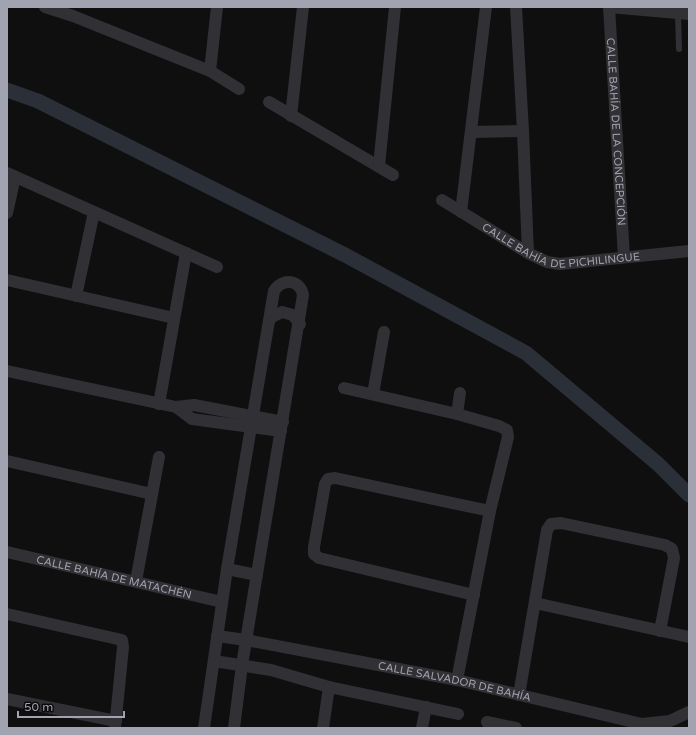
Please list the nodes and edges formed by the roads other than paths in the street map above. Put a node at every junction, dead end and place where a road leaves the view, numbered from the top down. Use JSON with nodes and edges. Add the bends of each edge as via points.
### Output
{"nodes":[{"id":1,"x":45,"y":7,"type":"edge"},
{"id":2,"x":217,"y":7,"type":"edge"},
{"id":3,"x":303,"y":7,"type":"edge"},
{"id":4,"x":395,"y":7,"type":"edge"},
{"id":5,"x":486,"y":7,"type":"edge"},
{"id":6,"x":516,"y":7,"type":"edge"},
{"id":7,"x":609,"y":7,"type":"edge"},
{"id":8,"x":73,"y":12,"type":"edge"},
{"id":9,"x":683,"y":14,"type":"edge"},
{"id":10,"x":679,"y":49,"type":"dead end"},
{"id":11,"x":210,"y":71,"type":"junction"},
{"id":12,"x":239,"y":89,"type":"dead end"},
{"id":13,"x":269,"y":102,"type":"dead end"},
{"id":14,"x":291,"y":116,"type":"junction"},
{"id":15,"x":524,"y":131,"type":"junction"},
{"id":16,"x":471,"y":132,"type":"junction"},
{"id":17,"x":379,"y":166,"type":"junction"},
{"id":18,"x":11,"y":175,"type":"edge"},
{"id":19,"x":393,"y":175,"type":"dead end"},
{"id":20,"x":442,"y":200,"type":"dead end"},
{"id":21,"x":94,"y":212,"type":"junction"},
{"id":22,"x":461,"y":212,"type":"junction"},
{"id":23,"x":7,"y":213,"type":"edge"},
{"id":24,"x":689,"y":251,"type":"edge"},
{"id":25,"x":186,"y":253,"type":"junction"},
{"id":26,"x":528,"y":253,"type":"junction"},
{"id":27,"x":624,"y":257,"type":"junction"},
{"id":28,"x":217,"y":267,"type":"dead end"},
{"id":29,"x":7,"y":280,"type":"edge"},
{"id":30,"x":76,"y":296,"type":"junction"},
{"id":31,"x":174,"y":318,"type":"junction"},
{"id":32,"x":269,"y":322,"type":"junction"},
{"id":33,"x":300,"y":324,"type":"junction"},
{"id":34,"x":384,"y":332,"type":"dead end"},
{"id":35,"x":7,"y":371,"type":"edge"},
{"id":36,"x":344,"y":388,"type":"dead end"},
{"id":37,"x":460,"y":393,"type":"dead end"},
{"id":38,"x":373,"y":394,"type":"junction"},
{"id":39,"x":159,"y":404,"type":"junction"},
{"id":40,"x":457,"y":414,"type":"junction"},
{"id":41,"x":252,"y":421,"type":"junction"},
{"id":42,"x":282,"y":426,"type":"junction"},
{"id":43,"x":159,"y":457,"type":"dead end"},
{"id":44,"x":7,"y":461,"type":"edge"},
{"id":45,"x":152,"y":494,"type":"junction"},
{"id":46,"x":490,"y":511,"type":"junction"},
{"id":47,"x":7,"y":552,"type":"edge"},
{"id":48,"x":227,"y":569,"type":"junction"},
{"id":49,"x":257,"y":575,"type":"junction"},
{"id":50,"x":136,"y":581,"type":"junction"},
{"id":51,"x":474,"y":595,"type":"junction"},
{"id":52,"x":222,"y":602,"type":"junction"},
{"id":53,"x":535,"y":603,"type":"junction"},
{"id":54,"x":7,"y":614,"type":"edge"},
{"id":55,"x":660,"y":631,"type":"junction"},
{"id":56,"x":217,"y":636,"type":"junction"},
{"id":57,"x":689,"y":637,"type":"edge"},
{"id":58,"x":246,"y":640,"type":"junction"},
{"id":59,"x":214,"y":661,"type":"junction"},
{"id":60,"x":242,"y":665,"type":"junction"},
{"id":61,"x":457,"y":680,"type":"junction"},
{"id":62,"x":329,"y":687,"type":"junction"},
{"id":63,"x":519,"y":695,"type":"junction"},
{"id":64,"x":7,"y":699,"type":"edge"},
{"id":65,"x":426,"y":707,"type":"junction"},
{"id":66,"x":689,"y":712,"type":"edge"},
{"id":67,"x":458,"y":714,"type":"dead end"},
{"id":68,"x":487,"y":722,"type":"dead end"},
{"id":69,"x":116,"y":725,"type":"edge"},
{"id":70,"x":204,"y":728,"type":"edge"},
{"id":71,"x":234,"y":728,"type":"edge"},
{"id":72,"x":323,"y":728,"type":"edge"},
{"id":73,"x":422,"y":728,"type":"edge"},
{"id":74,"x":513,"y":728,"type":"edge"}],
"edges":[{"from":1,"to":8,"type":"street"},
{"from":2,"to":11,"type":"street"},
{"from":3,"to":14,"type":"street"},
{"from":4,"to":17,"type":"street"},
{"from":5,"to":16,"type":"street"},
{"from":6,"to":15,"type":"street"},
{"from":7,"to":9,"type":"street"},
{"from":7,"to":27,"type":"street","name":"CALLE BAHÍA DE LA CONCEPCIÓN"},
{"from":8,"to":11,"type":"street"},
{"from":9,"to":10,"type":"lane"},
{"from":11,"to":12,"type":"street"},
{"from":13,"to":14,"type":"street"},
{"from":14,"to":17,"type":"street"},
{"from":15,"to":16,"type":"street"},
{"from":15,"to":26,"type":"street"},
{"from":16,"to":22,"type":"street"},
{"from":17,"to":19,"type":"street"},
{"from":18,"to":21,"type":"street"},
{"from":18,"to":23,"type":"street"},
{"from":20,"to":22,"type":"street","name":"CALLE BAHÍA DE PICHILINGUE"},
{"from":21,"to":25,"type":"street"},
{"from":21,"to":30,"type":"street"},
{"from":22,"to":26,"type":"street","name":"CALLE BAHÍA DE PICHILINGUE"},
{"from":24,"to":27,"type":"street","name":"CALLE BAHÍA DE PICHILINGUE"},
{"from":25,"to":28,"type":"street"},
{"from":25,"to":31,"type":"street"},
{"from":26,"to":27,"type":"street","name":"CALLE BAHÍA DE PICHILINGUE","via":[[548,262],[560,264]]},
{"from":29,"to":30,"type":"street"},
{"from":30,"to":31,"type":"street"},
{"from":31,"to":39,"type":"street"},
{"from":32,"to":33,"type":"street","via":[[272,317],[282,312],[293,314]]},
{"from":32,"to":33,"type":"street","via":[[274,291],[280,284],[288,281],[296,283],[304,295]]},
{"from":32,"to":41,"type":"street"},
{"from":33,"to":42,"type":"street"},
{"from":34,"to":38,"type":"street"},
{"from":35,"to":39,"type":"street"},
{"from":36,"to":38,"type":"street"},
{"from":37,"to":40,"type":"street"},
{"from":38,"to":40,"type":"street"},
{"from":39,"to":41,"type":"street","via":[[176,407],[192,418]]},
{"from":40,"to":46,"type":"street","via":[[507,430],[508,437]]},
{"from":41,"to":42,"type":"street"},
{"from":41,"to":48,"type":"street"},
{"from":42,"to":49,"type":"street"},
{"from":43,"to":45,"type":"street"},
{"from":44,"to":45,"type":"street"},
{"from":45,"to":50,"type":"street"},
{"from":46,"to":51,"type":"street"},
{"from":46,"to":51,"type":"street","via":[[335,478],[328,479],[325,484],[314,554],[320,558]]},
{"from":47,"to":50,"type":"street","name":"CALLE BAHÍA DE MATACHÉN"},
{"from":48,"to":49,"type":"street"},
{"from":48,"to":52,"type":"street"},
{"from":49,"to":58,"type":"street"},
{"from":50,"to":52,"type":"street","name":"CALLE BAHÍA DE MATACHÉN"},
{"from":51,"to":61,"type":"street"},
{"from":52,"to":56,"type":"street"},
{"from":53,"to":55,"type":"street"},
{"from":53,"to":55,"type":"street","via":[[547,530],[551,524],[561,523],[665,545],[672,549],[674,558]]},
{"from":53,"to":63,"type":"street"},
{"from":54,"to":69,"type":"street","via":[[122,640]]},
{"from":55,"to":57,"type":"street"},
{"from":56,"to":58,"type":"street","name":"CALLE SALVADOR DE BAHÍA"},
{"from":56,"to":59,"type":"street"},
{"from":58,"to":60,"type":"street"},
{"from":58,"to":61,"type":"street","name":"CALLE SALVADOR DE BAHÍA"},
{"from":59,"to":60,"type":"street"},
{"from":59,"to":70,"type":"street"},
{"from":60,"to":62,"type":"street","via":[[271,670]]},
{"from":60,"to":71,"type":"street"},
{"from":61,"to":63,"type":"street","name":"CALLE SALVADOR DE BAHÍA"},
{"from":62,"to":65,"type":"street"},
{"from":62,"to":72,"type":"street"},
{"from":63,"to":66,"type":"street","name":"CALLE SALVADOR DE BAHÍA","via":[[642,724],[670,721]]},
{"from":64,"to":69,"type":"street"},
{"from":65,"to":67,"type":"street"},
{"from":65,"to":73,"type":"street"},
{"from":68,"to":74,"type":"street"}]}
